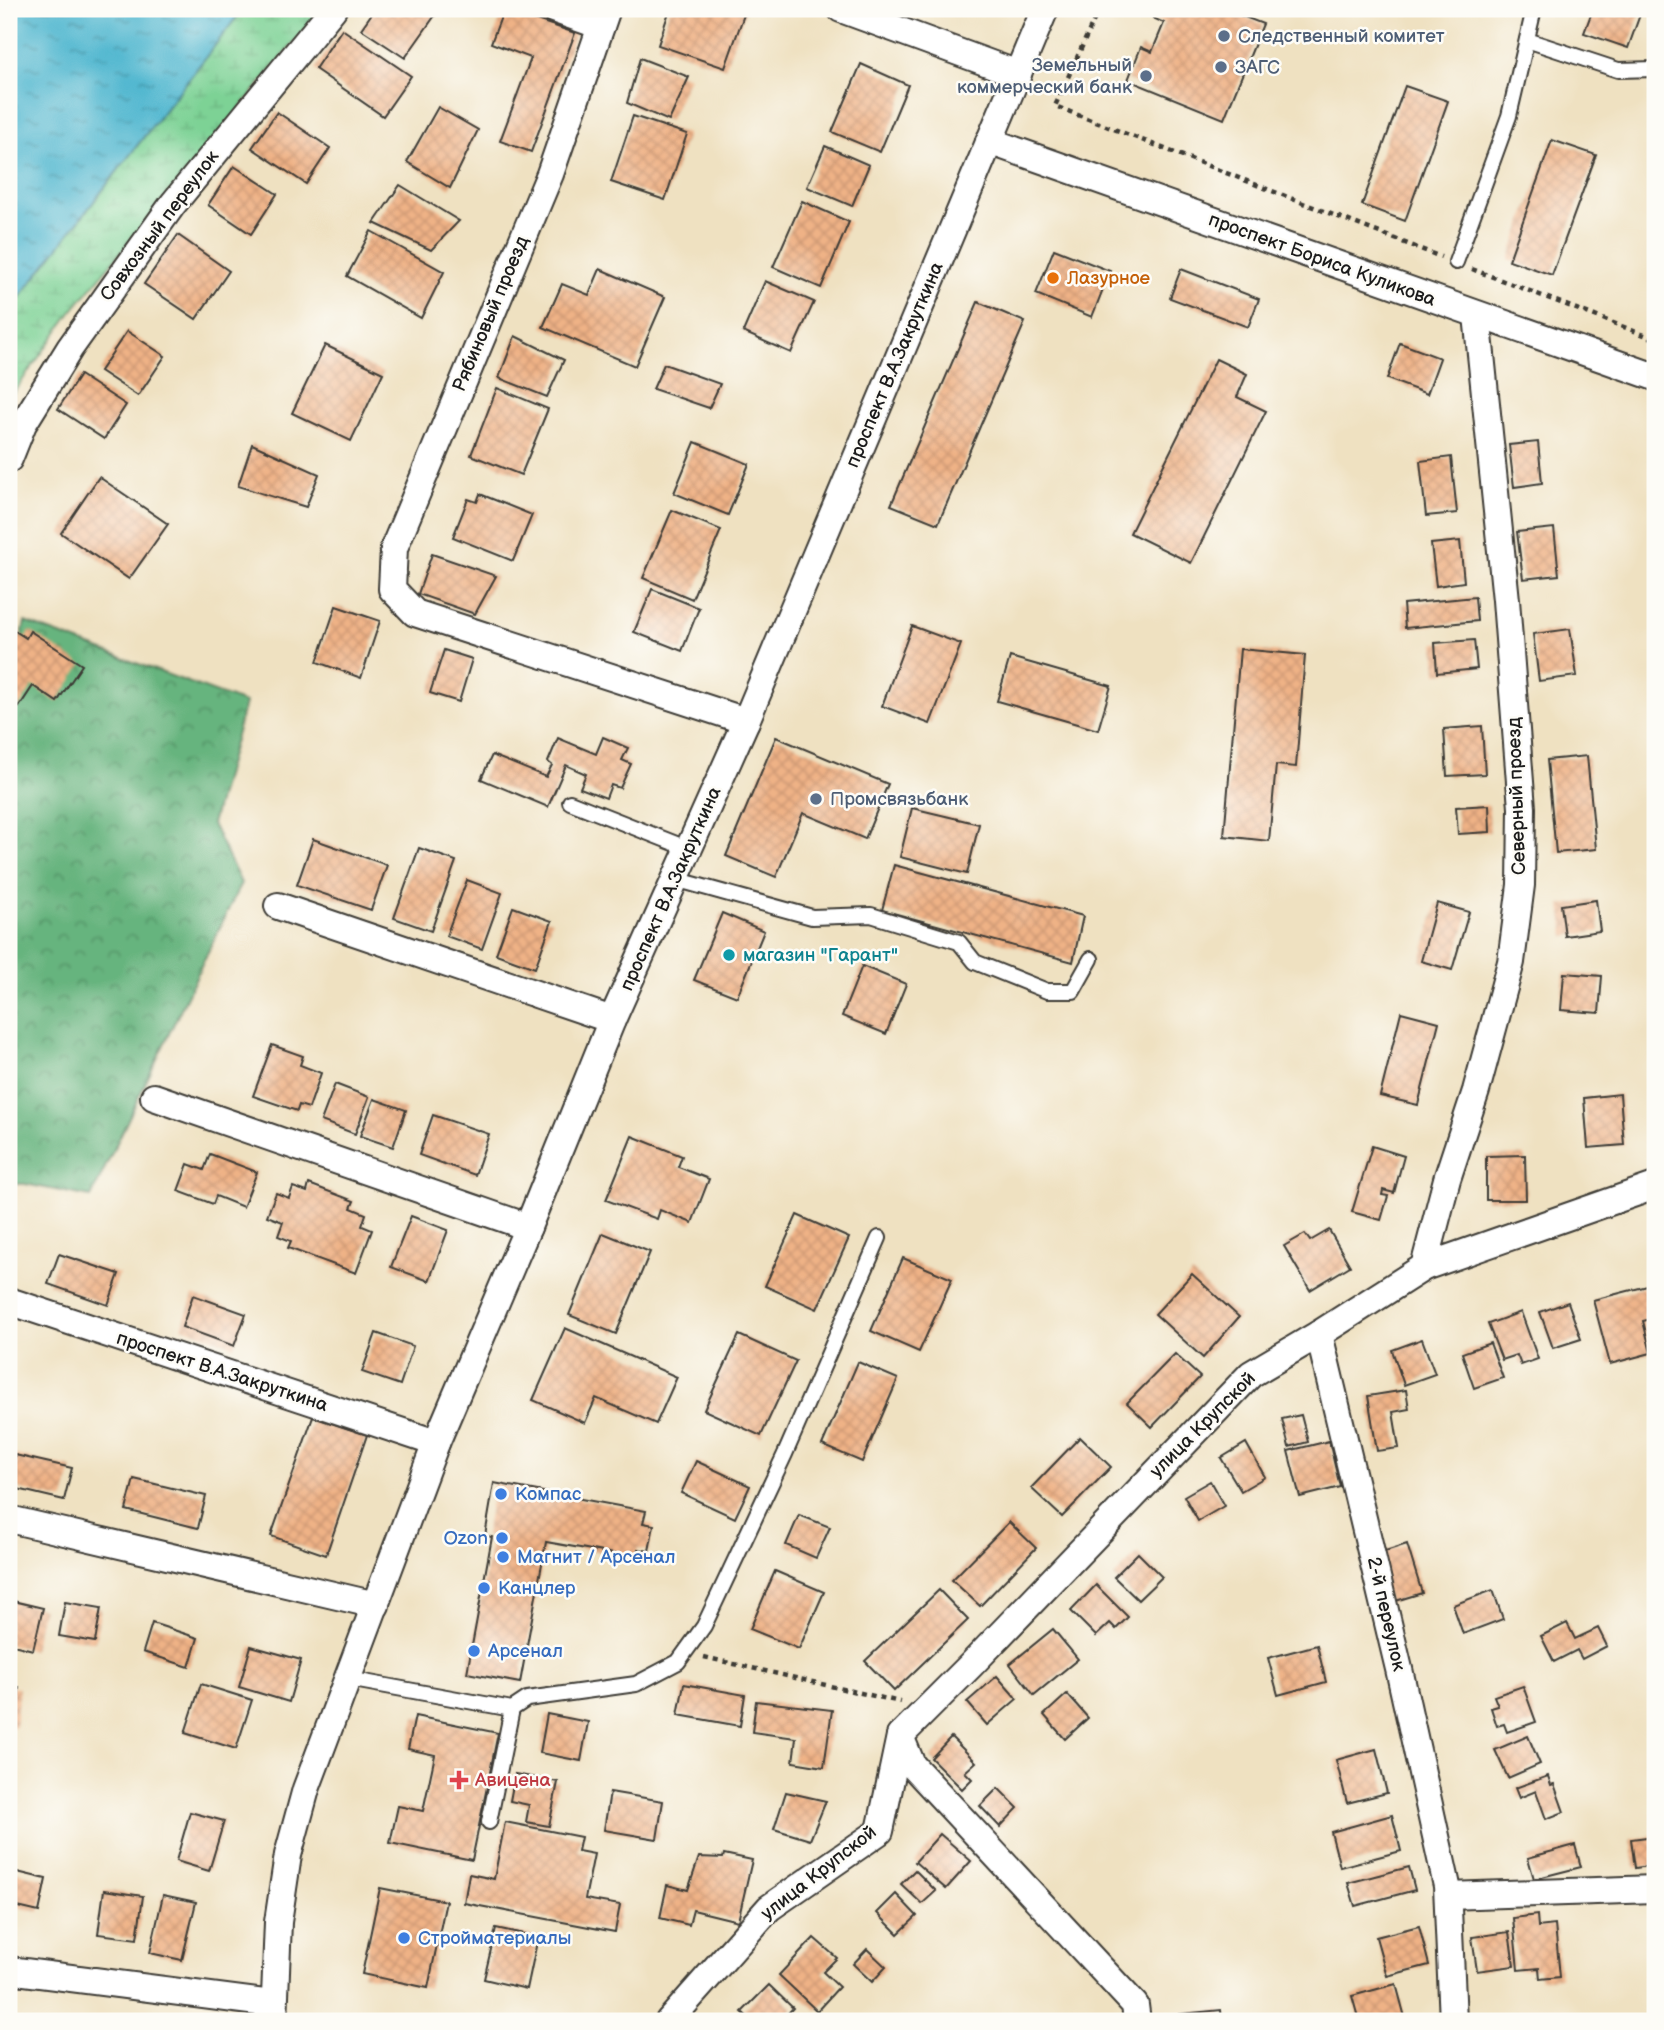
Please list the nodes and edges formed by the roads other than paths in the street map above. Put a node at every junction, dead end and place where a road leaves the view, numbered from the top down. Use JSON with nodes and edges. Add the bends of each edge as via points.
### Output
{"nodes":[{"id":1,"x":333,"y":9,"type":"edge"},
{"id":2,"x":553,"y":9,"type":"edge"},
{"id":3,"x":841,"y":9,"type":"edge"},
{"id":4,"x":1045,"y":9,"type":"edge"},
{"id":5,"x":1534,"y":9,"type":"edge"},
{"id":6,"x":604,"y":17,"type":"edge"},
{"id":7,"x":1527,"y":40,"type":"junction"},
{"id":8,"x":1655,"y":69,"type":"edge"},
{"id":9,"x":1018,"y":74,"type":"junction"},
{"id":10,"x":989,"y":141,"type":"junction"},
{"id":11,"x":1456,"y":262,"type":"road end"},
{"id":12,"x":1477,"y":315,"type":"junction"},
{"id":13,"x":1655,"y":377,"type":"edge"},
{"id":14,"x":9,"y":459,"type":"edge"},
{"id":15,"x":746,"y":721,"type":"junction"},
{"id":16,"x":570,"y":802,"type":"dead end"},
{"id":17,"x":689,"y":849,"type":"junction"},
{"id":18,"x":675,"y":879,"type":"junction"},
{"id":19,"x":278,"y":906,"type":"dead end"},
{"id":20,"x":1091,"y":959,"type":"dead end"},
{"id":21,"x":612,"y":1020,"type":"junction"},
{"id":22,"x":154,"y":1097,"type":"dead end"},
{"id":23,"x":1655,"y":1186,"type":"edge"},
{"id":24,"x":528,"y":1227,"type":"junction"},
{"id":25,"x":879,"y":1238,"type":"dead end"},
{"id":26,"x":1424,"y":1267,"type":"junction"},
{"id":27,"x":9,"y":1301,"type":"edge"},
{"id":28,"x":1319,"y":1334,"type":"junction"},
{"id":29,"x":436,"y":1443,"type":"junction"},
{"id":30,"x":9,"y":1519,"type":"edge"},
{"id":31,"x":376,"y":1605,"type":"junction"},
{"id":32,"x":348,"y":1679,"type":"junction"},
{"id":33,"x":512,"y":1709,"type":"junction"},
{"id":34,"x":900,"y":1736,"type":"junction"},
{"id":35,"x":489,"y":1822,"type":"dead end"},
{"id":36,"x":1655,"y":1889,"type":"edge"},
{"id":37,"x":1448,"y":1896,"type":"junction"},
{"id":38,"x":9,"y":1970,"type":"edge"},
{"id":39,"x":274,"y":2013,"type":"edge"},
{"id":40,"x":1136,"y":2013,"type":"edge"},
{"id":41,"x":669,"y":2021,"type":"edge"},
{"id":42,"x":1453,"y":2021,"type":"edge"}],
"edges":[{"from":1,"to":14,"type":"street","name":"Совхозный переулок","via":[[173,204],[70,348],[23,424]]},
{"from":2,"to":6,"type":"street"},
{"from":3,"to":9,"type":"street"},
{"from":4,"to":9,"type":"street","name":"проспект В.А.Закруткина"},
{"from":5,"to":7,"type":"lane"},
{"from":6,"to":15,"type":"street","name":"Рябиновый проезд","via":[[550,174],[394,548],[392,589],[415,613]]},
{"from":7,"to":8,"type":"lane","via":[[1618,70]]},
{"from":7,"to":11,"type":"lane","via":[[1509,116]]},
{"from":9,"to":10,"type":"street","name":"проспект В.А.Закруткина"},
{"from":10,"to":12,"type":"street","name":"проспект Бориса Куликова"},
{"from":10,"to":15,"type":"street","name":"проспект В.А.Закруткина"},
{"from":12,"to":13,"type":"street","name":"проспект Бориса Куликова"},
{"from":12,"to":26,"type":"street","name":"Северный проезд","via":[[1506,600],[1522,808],[1521,885],[1511,962]]},
{"from":15,"to":17,"type":"street","name":"проспект В.А.Закруткина"},
{"from":16,"to":17,"type":"lane"},
{"from":17,"to":18,"type":"street","name":"проспект В.А.Закруткина"},
{"from":18,"to":20,"type":"lane","via":[[813,917],[871,915],[959,942],[975,962],[1047,990],[1073,990]]},
{"from":18,"to":21,"type":"street","name":"проспект В.А.Закруткина"},
{"from":19,"to":21,"type":"street"},
{"from":21,"to":24,"type":"street","name":"проспект В.А.Закруткина"},
{"from":22,"to":24,"type":"street"},
{"from":23,"to":26,"type":"street","name":"улица Крупской"},
{"from":24,"to":29,"type":"street","name":"проспект В.А.Закруткина"},
{"from":25,"to":33,"type":"lane","via":[[704,1626],[678,1662],[636,1684],[527,1699]]},
{"from":26,"to":28,"type":"street","name":"улица Крупской"},
{"from":27,"to":29,"type":"street","name":"проспект В.А.Закруткина"},
{"from":28,"to":34,"type":"street","name":"улица Крупской","via":[[1251,1374]]},
{"from":28,"to":37,"type":"street","name":"2-й переулок"},
{"from":29,"to":31,"type":"street","name":"проспект В.А.Закруткина"},
{"from":30,"to":31,"type":"street"},
{"from":31,"to":32,"type":"street","name":"проспект В.А.Закруткина"},
{"from":32,"to":33,"type":"lane"},
{"from":32,"to":39,"type":"street","name":"проспект В.А.Закруткина","via":[[306,1789],[288,1855],[278,1922]]},
{"from":33,"to":35,"type":"lane"},
{"from":34,"to":40,"type":"street","via":[[912,1765]]},
{"from":34,"to":41,"type":"street","name":"улица Крупской","via":[[880,1831],[769,1908]]},
{"from":36,"to":37,"type":"street"},
{"from":37,"to":42,"type":"street","name":"2-й переулок"},
{"from":38,"to":39,"type":"street","name":"проспект В.А.Закруткина"}]}
